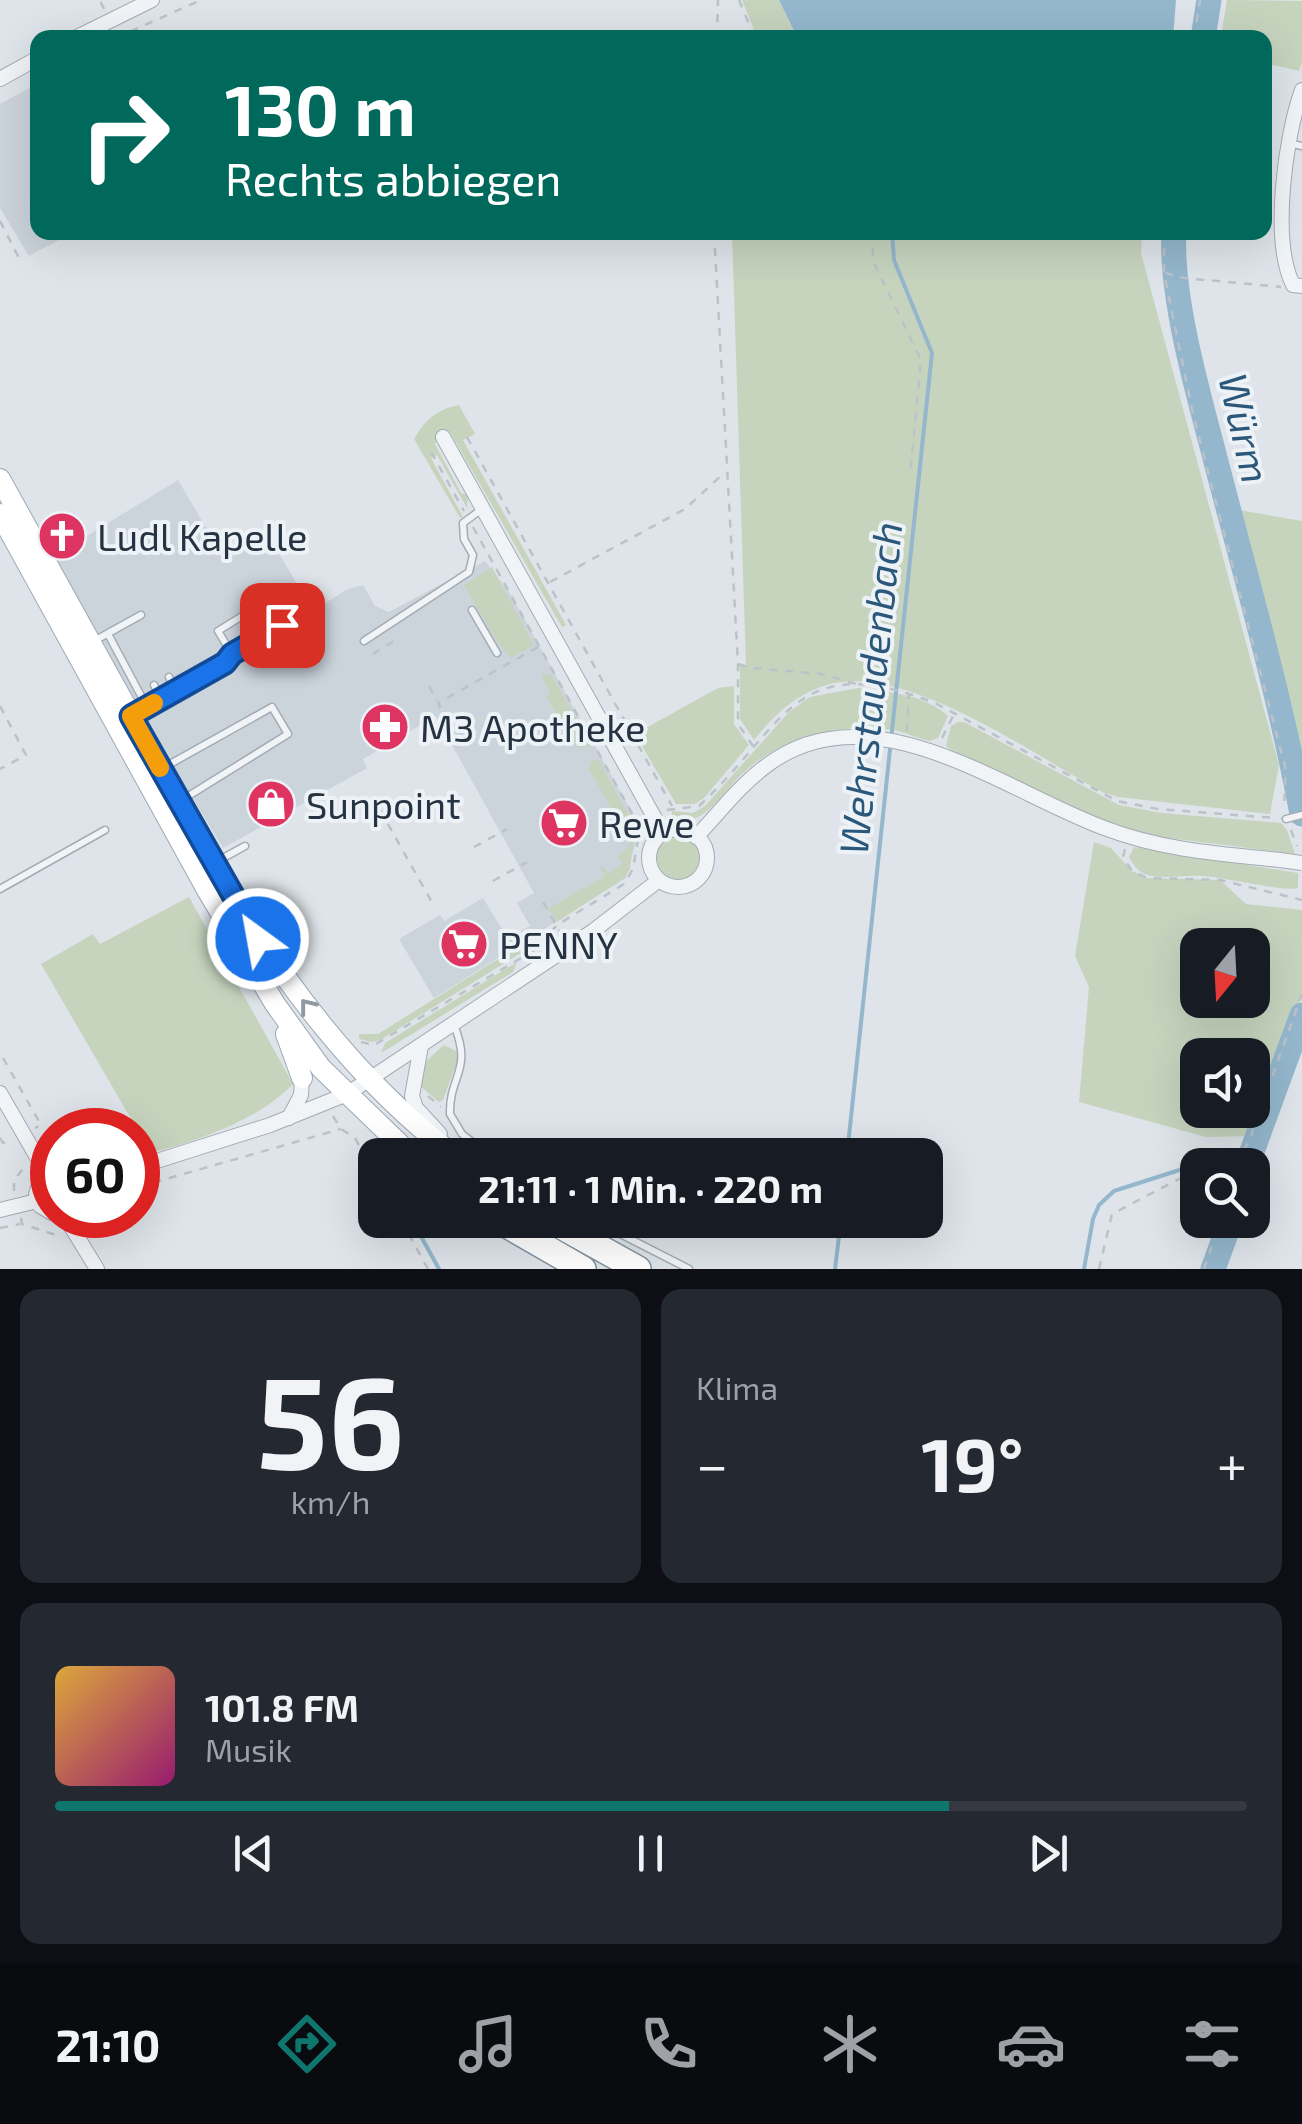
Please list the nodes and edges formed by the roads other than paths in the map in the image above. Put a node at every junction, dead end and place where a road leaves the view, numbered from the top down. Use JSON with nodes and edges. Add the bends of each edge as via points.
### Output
{"nodes":[{"id":1,"x":152,"y":0,"type":"edge"},
{"id":2,"x":92,"y":30,"type":"edge"},
{"id":3,"x":30,"y":62,"type":"edge"},
{"id":4,"x":0,"y":78,"type":"edge"},
{"id":5,"x":1302,"y":90,"type":"edge"},
{"id":6,"x":1295,"y":145,"type":"edge"},
{"id":7,"x":1297,"y":286,"type":"edge"},
{"id":8,"x":443,"y":437,"type":"dead end"},
{"id":9,"x":0,"y":480,"type":"edge"},
{"id":10,"x":483,"y":508,"type":"junction"},
{"id":11,"x":0,"y":514,"type":"edge"},
{"id":12,"x":472,"y":610,"type":"dead end"},
{"id":13,"x":71,"y":625,"type":"junction"},
{"id":14,"x":122,"y":626,"type":"junction"},
{"id":15,"x":142,"y":630,"type":"dead end"},
{"id":16,"x":128,"y":638,"type":"dead end"},
{"id":17,"x":364,"y":640,"type":"dead end"},
{"id":18,"x":92,"y":643,"type":"junction"},
{"id":19,"x":497,"y":653,"type":"dead end"},
{"id":20,"x":232,"y":654,"type":"junction"},
{"id":21,"x":169,"y":677,"type":"dead end"},
{"id":22,"x":154,"y":685,"type":"dead end"},
{"id":23,"x":176,"y":690,"type":"junction"},
{"id":24,"x":162,"y":698,"type":"junction"},
{"id":25,"x":131,"y":716,"type":"junction"},
{"id":26,"x":153,"y":774,"type":"junction"},
{"id":27,"x":171,"y":807,"type":"junction"},
{"id":28,"x":106,"y":830,"type":"dead end"},
{"id":29,"x":663,"y":833,"type":"junction"},
{"id":30,"x":696,"y":837,"type":"junction"},
{"id":31,"x":245,"y":846,"type":"dead end"},
{"id":32,"x":1300,"y":859,"type":"edge"},
{"id":33,"x":205,"y":868,"type":"junction"},
{"id":34,"x":659,"y":880,"type":"junction"},
{"id":35,"x":0,"y":889,"type":"edge"},
{"id":36,"x":275,"y":1004,"type":"junction"},
{"id":37,"x":454,"y":1024,"type":"junction"},
{"id":38,"x":422,"y":1046,"type":"junction"},
{"id":39,"x":302,"y":1078,"type":"joint"},
{"id":40,"x":370,"y":1080,"type":"junction"},
{"id":41,"x":0,"y":1092,"type":"edge"},
{"id":42,"x":347,"y":1094,"type":"junction"},
{"id":43,"x":289,"y":1118,"type":"junction"},
{"id":44,"x":393,"y":1138,"type":"edge"},
{"id":45,"x":434,"y":1138,"type":"edge"},
{"id":46,"x":442,"y":1138,"type":"edge"},
{"id":47,"x":467,"y":1138,"type":"edge"},
{"id":48,"x":30,"y":1144,"type":"edge"},
{"id":49,"x":160,"y":1159,"type":"edge"},
{"id":50,"x":30,"y":1203,"type":"edge"},
{"id":51,"x":0,"y":1210,"type":"edge"},
{"id":52,"x":78,"y":1238,"type":"edge"},
{"id":53,"x":529,"y":1238,"type":"edge"},
{"id":54,"x":582,"y":1238,"type":"edge"},
{"id":55,"x":628,"y":1238,"type":"edge"},
{"id":56,"x":98,"y":1269,"type":"edge"},
{"id":57,"x":583,"y":1269,"type":"edge"},
{"id":58,"x":638,"y":1269,"type":"edge"},
{"id":59,"x":689,"y":1269,"type":"edge"}],
"edges":[{"from":1,"to":2,"type":"street"},
{"from":3,"to":4,"type":"street"},
{"from":5,"to":6,"type":"street"},
{"from":6,"to":7,"type":"street","via":[[1282,244],[1285,269]]},
{"from":8,"to":10,"type":"street"},
{"from":9,"to":13,"type":"main road"},
{"from":10,"to":17,"type":"lane","via":[[463,523],[474,555],[468,572]]},
{"from":10,"to":29,"type":"street"},
{"from":11,"to":13,"type":"main road"},
{"from":12,"to":19,"type":"lane"},
{"from":13,"to":18,"type":"main road"},
{"from":14,"to":15,"type":"lane","via":[[138,617]]},
{"from":14,"to":16,"type":"lane"},
{"from":14,"to":18,"type":"lane"},
{"from":18,"to":25,"type":"main road"},
{"from":18,"to":25,"type":"lane"},
{"from":20,"to":20,"type":"lane","via":[[282,625],[268,600],[218,630]]},
{"from":20,"to":23,"type":"lane"},
{"from":21,"to":23,"type":"lane"},
{"from":22,"to":24,"type":"lane"},
{"from":23,"to":24,"type":"lane"},
{"from":24,"to":25,"type":"lane"},
{"from":25,"to":26,"type":"main road"},
{"from":26,"to":27,"type":"main road"},
{"from":26,"to":27,"type":"lane","via":[[272,707],[288,734]]},
{"from":27,"to":33,"type":"main road"},
{"from":28,"to":35,"type":"lane"},
{"from":29,"to":30,"type":"street"},
{"from":29,"to":34,"type":"street","via":[[650,853]]},
{"from":30,"to":32,"type":"street","bridge":true,"via":[[742,786],[787,752],[839,737],[881,737],[935,753],[1126,836]]},
{"from":30,"to":34,"type":"street","via":[[706,859],[700,876],[676,887]]},
{"from":31,"to":33,"type":"lane"},
{"from":33,"to":36,"type":"main road"},
{"from":40,"to":33,"type":"main road","one_way":true},
{"from":34,"to":37,"type":"street"},
{"from":36,"to":39,"type":"main road"},
{"from":36,"to":42,"type":"main road"},
{"from":37,"to":38,"type":"street"},
{"from":37,"to":47,"type":"lane","via":[[463,1046],[462,1070],[450,1114]]},
{"from":38,"to":40,"type":"street"},
{"from":38,"to":46,"type":"street","via":[[412,1096]]},
{"from":39,"to":43,"type":"street"},
{"from":40,"to":42,"type":"street"},
{"from":40,"to":45,"type":"main road"},
{"from":41,"to":48,"type":"street"},
{"from":42,"to":43,"type":"street"},
{"from":42,"to":44,"type":"main road"},
{"from":43,"to":49,"type":"street"},
{"from":50,"to":51,"type":"street"},
{"from":52,"to":56,"type":"street"},
{"from":53,"to":57,"type":"highway"},
{"from":54,"to":58,"type":"highway"},
{"from":55,"to":59,"type":"lane"}]}
